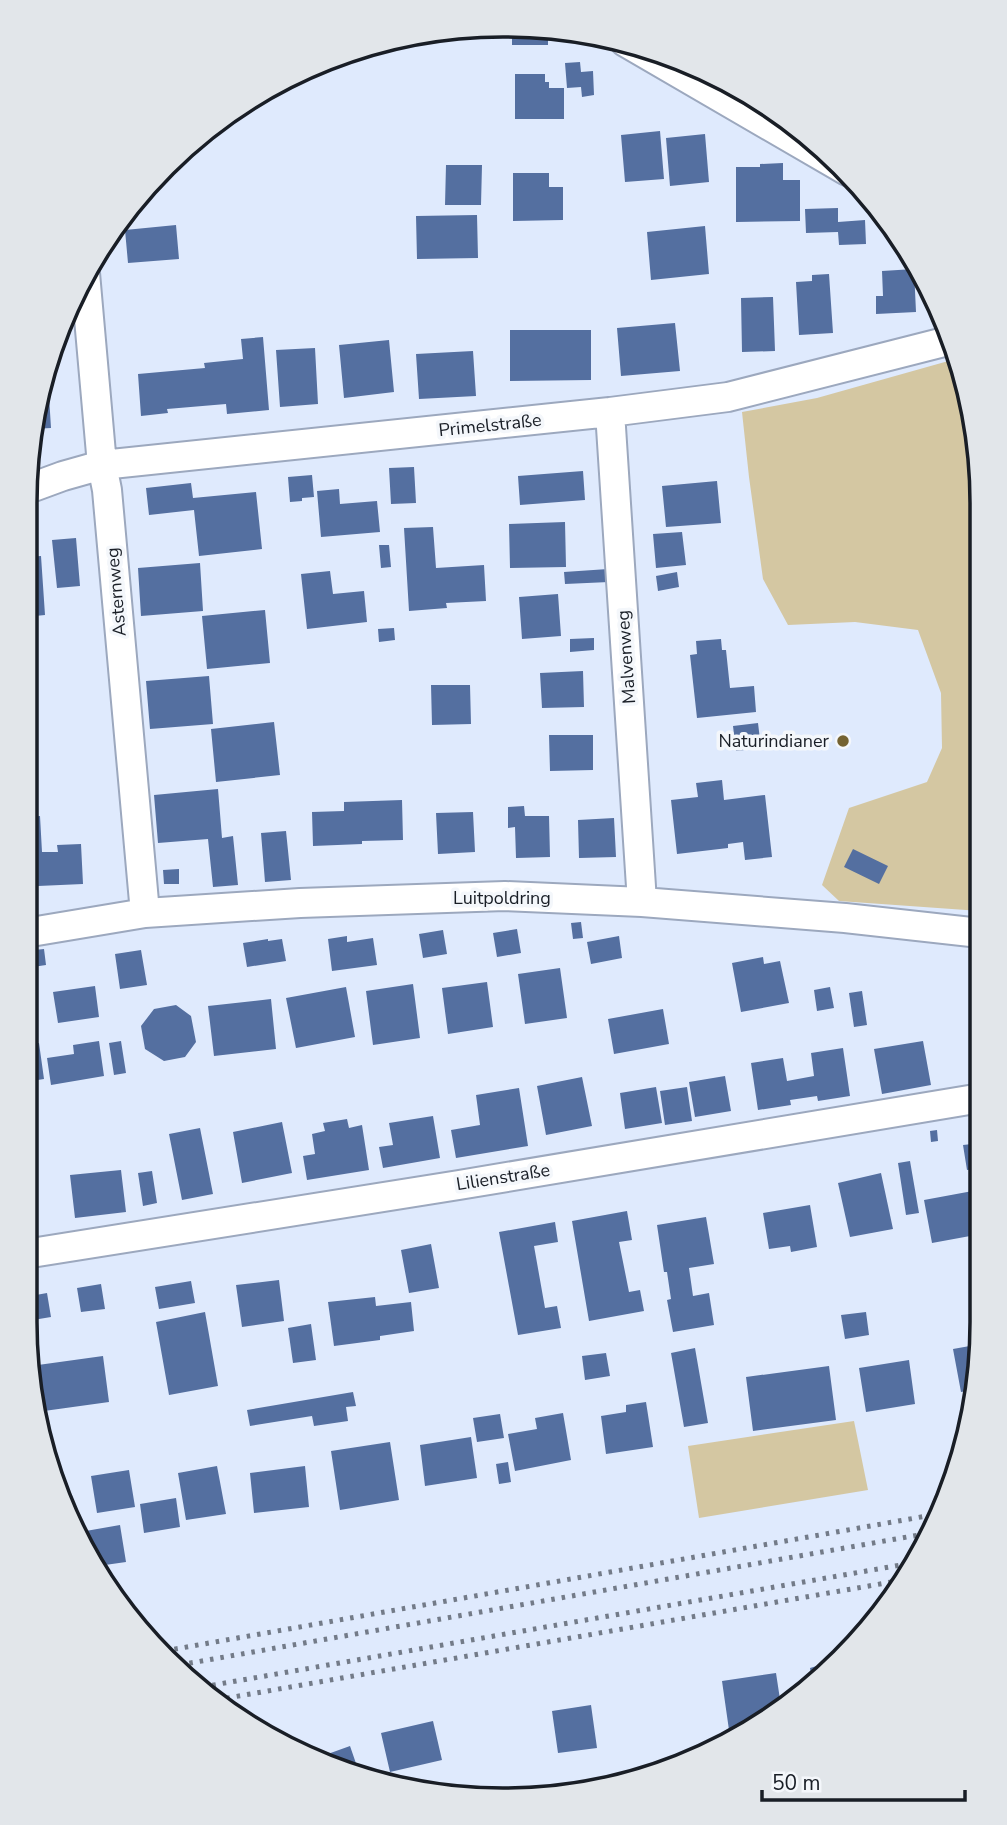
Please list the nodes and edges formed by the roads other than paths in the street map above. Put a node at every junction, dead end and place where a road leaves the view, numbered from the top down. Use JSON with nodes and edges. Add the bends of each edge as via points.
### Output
{"nodes":[{"id":1,"x":668,"y":67,"type":"edge"},
{"id":2,"x":801,"y":144,"type":"edge"},
{"id":3,"x":87,"y":293,"type":"edge"},
{"id":4,"x":941,"y":343,"type":"edge"},
{"id":5,"x":610,"y":412,"type":"junction"},
{"id":6,"x":102,"y":465,"type":"junction"},
{"id":7,"x":38,"y":485,"type":"edge"},
{"id":8,"x":642,"y":902,"type":"junction"},
{"id":9,"x":145,"y":913,"type":"junction"},
{"id":10,"x":37,"y":931,"type":"edge"},
{"id":11,"x":970,"y":932,"type":"edge"},
{"id":12,"x":970,"y":1100,"type":"edge"},
{"id":13,"x":37,"y":1252,"type":"edge"}],
"edges":[{"from":1,"to":2,"type":"street"},
{"from":3,"to":6,"type":"street","name":"Asternweg"},
{"from":4,"to":5,"type":"street","name":"Primelstraße","via":[[728,397]]},
{"from":5,"to":6,"type":"street","name":"Primelstraße"},
{"from":5,"to":8,"type":"street","name":"Malvenweg"},
{"from":6,"to":7,"type":"street","name":"Primelstraße"},
{"from":6,"to":9,"type":"street","name":"Asternweg"},
{"from":8,"to":9,"type":"street","name":"Luitpoldring","via":[[505,896]]},
{"from":8,"to":11,"type":"street","name":"Luitpoldring"},
{"from":9,"to":10,"type":"street","name":"Luitpoldring"},
{"from":12,"to":13,"type":"street","name":"Lilienstraße"}]}
